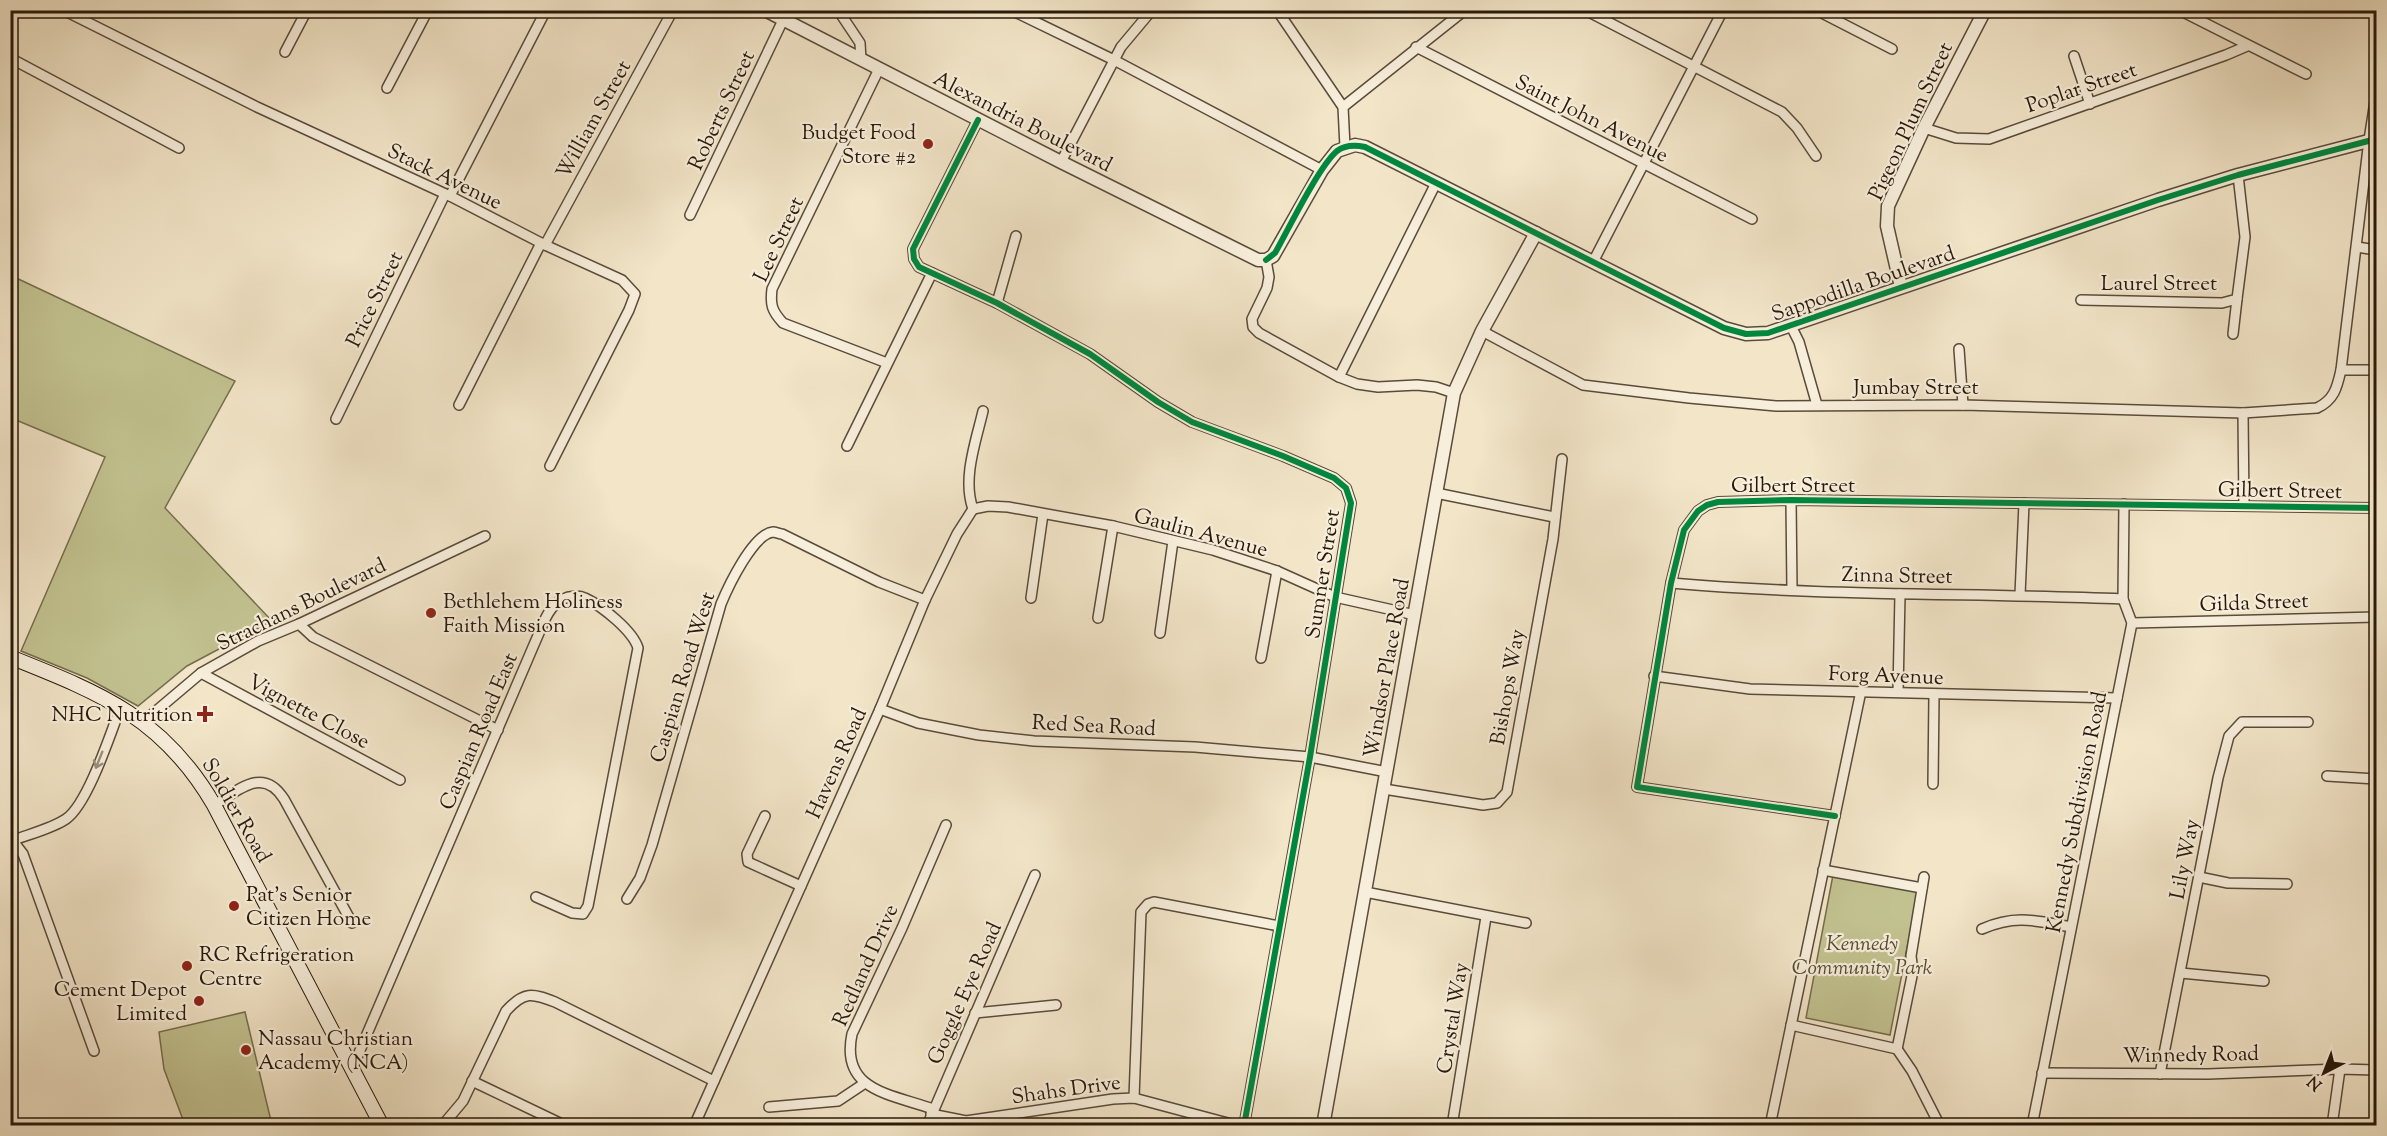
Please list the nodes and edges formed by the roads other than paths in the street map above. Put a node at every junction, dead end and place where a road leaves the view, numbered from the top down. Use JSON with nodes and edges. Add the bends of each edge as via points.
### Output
{"nodes":[{"id":1,"x":63,"y":10,"type":"edge"},
{"id":2,"x":306,"y":10,"type":"edge"},
{"id":3,"x":428,"y":10,"type":"edge"},
{"id":4,"x":546,"y":10,"type":"edge"},
{"id":5,"x":673,"y":10,"type":"edge"},
{"id":6,"x":765,"y":10,"type":"edge"},
{"id":7,"x":838,"y":10,"type":"edge"},
{"id":8,"x":1011,"y":10,"type":"edge"},
{"id":9,"x":1152,"y":10,"type":"edge"},
{"id":10,"x":1277,"y":10,"type":"edge"},
{"id":11,"x":1465,"y":10,"type":"edge"},
{"id":12,"x":1585,"y":10,"type":"edge"},
{"id":13,"x":1722,"y":10,"type":"edge"},
{"id":14,"x":1816,"y":10,"type":"edge"},
{"id":15,"x":1985,"y":10,"type":"edge"},
{"id":16,"x":2179,"y":10,"type":"edge"},
{"id":17,"x":783,"y":20,"type":"junction"},
{"id":18,"x":2247,"y":46,"type":"junction"},
{"id":19,"x":1416,"y":47,"type":"junction"},
{"id":20,"x":1892,"y":49,"type":"dead end"},
{"id":21,"x":285,"y":52,"type":"dead end"},
{"id":22,"x":2074,"y":56,"type":"dead end"},
{"id":23,"x":10,"y":58,"type":"edge"},
{"id":24,"x":861,"y":60,"type":"junction"},
{"id":25,"x":1114,"y":60,"type":"junction"},
{"id":26,"x":1694,"y":67,"type":"junction"},
{"id":27,"x":879,"y":69,"type":"junction"},
{"id":28,"x":2306,"y":74,"type":"dead end"},
{"id":29,"x":387,"y":88,"type":"dead end"},
{"id":30,"x":2376,"y":95,"type":"edge"},
{"id":31,"x":2090,"y":104,"type":"junction"},
{"id":32,"x":1343,"y":107,"type":"junction"},
{"id":33,"x":978,"y":120,"type":"junction"},
{"id":34,"x":1924,"y":128,"type":"junction"},
{"id":35,"x":2373,"y":139,"type":"edge"},
{"id":36,"x":1345,"y":147,"type":"junction"},
{"id":37,"x":179,"y":148,"type":"dead end"},
{"id":38,"x":1816,"y":156,"type":"dead end"},
{"id":39,"x":1061,"y":162,"type":"junction"},
{"id":40,"x":1642,"y":164,"type":"junction"},
{"id":41,"x":1322,"y":170,"type":"junction"},
{"id":42,"x":2238,"y":175,"type":"junction"},
{"id":43,"x":1436,"y":183,"type":"junction"},
{"id":44,"x":448,"y":195,"type":"junction"},
{"id":45,"x":690,"y":215,"type":"dead end"},
{"id":46,"x":1752,"y":219,"type":"dead end"},
{"id":47,"x":1536,"y":233,"type":"junction"},
{"id":48,"x":1016,"y":236,"type":"dead end"},
{"id":49,"x":543,"y":244,"type":"junction"},
{"id":50,"x":2357,"y":247,"type":"junction"},
{"id":51,"x":2376,"y":250,"type":"edge"},
{"id":52,"x":1266,"y":260,"type":"junction"},
{"id":53,"x":1593,"y":262,"type":"junction"},
{"id":54,"x":932,"y":273,"type":"junction"},
{"id":55,"x":1901,"y":287,"type":"junction"},
{"id":56,"x":2237,"y":299,"type":"junction"},
{"id":57,"x":2081,"y":300,"type":"dead end"},
{"id":58,"x":997,"y":303,"type":"junction"},
{"id":59,"x":1791,"y":326,"type":"junction"},
{"id":60,"x":1482,"y":331,"type":"junction"},
{"id":61,"x":2233,"y":334,"type":"dead end"},
{"id":62,"x":1959,"y":349,"type":"dead end"},
{"id":63,"x":887,"y":363,"type":"junction"},
{"id":64,"x":2341,"y":370,"type":"junction"},
{"id":65,"x":2376,"y":370,"type":"edge"},
{"id":66,"x":1340,"y":377,"type":"junction"},
{"id":67,"x":1455,"y":393,"type":"junction"},
{"id":68,"x":459,"y":405,"type":"dead end"},
{"id":69,"x":1817,"y":405,"type":"junction"},
{"id":70,"x":1963,"y":405,"type":"junction"},
{"id":71,"x":983,"y":411,"type":"dead end"},
{"id":72,"x":2243,"y":413,"type":"junction"},
{"id":73,"x":336,"y":419,"type":"dead end"},
{"id":74,"x":847,"y":446,"type":"dead end"},
{"id":75,"x":1562,"y":459,"type":"dead end"},
{"id":76,"x":550,"y":466,"type":"dead end"},
{"id":77,"x":1436,"y":493,"type":"junction"},
{"id":78,"x":1791,"y":500,"type":"junction"},
{"id":79,"x":2024,"y":503,"type":"junction"},
{"id":80,"x":2124,"y":504,"type":"junction"},
{"id":81,"x":2244,"y":506,"type":"junction"},
{"id":82,"x":2376,"y":508,"type":"edge"},
{"id":83,"x":972,"y":509,"type":"junction"},
{"id":84,"x":1042,"y":514,"type":"junction"},
{"id":85,"x":1554,"y":517,"type":"junction"},
{"id":86,"x":1113,"y":526,"type":"junction"},
{"id":87,"x":485,"y":536,"type":"dead end"},
{"id":88,"x":1173,"y":541,"type":"junction"},
{"id":89,"x":1277,"y":572,"type":"junction"},
{"id":90,"x":1671,"y":583,"type":"junction"},
{"id":91,"x":1792,"y":590,"type":"junction"},
{"id":92,"x":1900,"y":594,"type":"junction"},
{"id":93,"x":2020,"y":595,"type":"junction"},
{"id":94,"x":1335,"y":597,"type":"junction"},
{"id":95,"x":1031,"y":598,"type":"dead end"},
{"id":96,"x":2123,"y":599,"type":"junction"},
{"id":97,"x":925,"y":600,"type":"junction"},
{"id":98,"x":1415,"y":615,"type":"junction"},
{"id":99,"x":2376,"y":617,"type":"edge"},
{"id":100,"x":1098,"y":618,"type":"dead end"},
{"id":101,"x":2132,"y":623,"type":"junction"},
{"id":102,"x":299,"y":624,"type":"junction"},
{"id":103,"x":1160,"y":633,"type":"dead end"},
{"id":104,"x":10,"y":657,"type":"edge"},
{"id":105,"x":1261,"y":658,"type":"dead end"},
{"id":106,"x":201,"y":673,"type":"junction"},
{"id":107,"x":1654,"y":676,"type":"junction"},
{"id":108,"x":1861,"y":691,"type":"junction"},
{"id":109,"x":1898,"y":692,"type":"junction"},
{"id":110,"x":1934,"y":695,"type":"junction"},
{"id":111,"x":2117,"y":698,"type":"junction"},
{"id":112,"x":121,"y":706,"type":"junction"},
{"id":113,"x":880,"y":709,"type":"junction"},
{"id":114,"x":143,"y":722,"type":"junction"},
{"id":115,"x":2308,"y":722,"type":"dead end"},
{"id":116,"x":498,"y":730,"type":"junction"},
{"id":117,"x":1310,"y":757,"type":"junction"},
{"id":118,"x":1387,"y":772,"type":"junction"},
{"id":119,"x":2327,"y":776,"type":"dead end"},
{"id":120,"x":2376,"y":779,"type":"edge"},
{"id":121,"x":400,"y":780,"type":"dead end"},
{"id":122,"x":1934,"y":784,"type":"dead end"},
{"id":123,"x":1384,"y":789,"type":"junction"},
{"id":124,"x":214,"y":805,"type":"junction"},
{"id":125,"x":765,"y":816,"type":"dead end"},
{"id":126,"x":1835,"y":816,"type":"junction"},
{"id":127,"x":946,"y":825,"type":"dead end"},
{"id":128,"x":12,"y":838,"type":"edge"},
{"id":129,"x":1824,"y":870,"type":"junction"},
{"id":130,"x":1035,"y":875,"type":"dead end"},
{"id":131,"x":1924,"y":877,"type":"dead end"},
{"id":132,"x":2199,"y":877,"type":"junction"},
{"id":133,"x":2287,"y":884,"type":"dead end"},
{"id":134,"x":801,"y":886,"type":"junction"},
{"id":135,"x":1922,"y":888,"type":"junction"},
{"id":136,"x":1365,"y":892,"type":"junction"},
{"id":137,"x":536,"y":897,"type":"dead end"},
{"id":138,"x":627,"y":899,"type":"dead end"},
{"id":139,"x":1486,"y":917,"type":"junction"},
{"id":140,"x":352,"y":923,"type":"dead end"},
{"id":141,"x":1526,"y":923,"type":"dead end"},
{"id":142,"x":1279,"y":926,"type":"junction"},
{"id":143,"x":2072,"y":927,"type":"junction"},
{"id":144,"x":1982,"y":929,"type":"dead end"},
{"id":145,"x":2181,"y":973,"type":"junction"},
{"id":146,"x":2264,"y":981,"type":"dead end"},
{"id":147,"x":1056,"y":1005,"type":"dead end"},
{"id":148,"x":975,"y":1013,"type":"junction"},
{"id":149,"x":1791,"y":1025,"type":"junction"},
{"id":150,"x":1897,"y":1049,"type":"junction"},
{"id":151,"x":94,"y":1051,"type":"dead end"},
{"id":152,"x":352,"y":1069,"type":"junction"},
{"id":153,"x":2340,"y":1069,"type":"junction"},
{"id":154,"x":2376,"y":1070,"type":"edge"},
{"id":155,"x":2042,"y":1073,"type":"junction"},
{"id":156,"x":2160,"y":1074,"type":"junction"},
{"id":157,"x":472,"y":1081,"type":"junction"},
{"id":158,"x":714,"y":1081,"type":"junction"},
{"id":159,"x":865,"y":1083,"type":"junction"},
{"id":160,"x":1134,"y":1098,"type":"junction"},
{"id":161,"x":769,"y":1107,"type":"dead end"},
{"id":162,"x":932,"y":1112,"type":"junction"},
{"id":163,"x":382,"y":1125,"type":"edge"},
{"id":164,"x":442,"y":1125,"type":"edge"},
{"id":165,"x":566,"y":1125,"type":"edge"},
{"id":166,"x":694,"y":1125,"type":"edge"},
{"id":167,"x":927,"y":1125,"type":"edge"},
{"id":168,"x":1242,"y":1125,"type":"edge"},
{"id":169,"x":1323,"y":1125,"type":"edge"},
{"id":170,"x":1452,"y":1125,"type":"edge"},
{"id":171,"x":1770,"y":1125,"type":"edge"},
{"id":172,"x":1940,"y":1125,"type":"edge"},
{"id":173,"x":2032,"y":1125,"type":"edge"},
{"id":174,"x":2332,"y":1125,"type":"edge"}],
"edges":[{"from":1,"to":44,"type":"street","name":"Stack Avenue","via":[[257,108]]},
{"from":2,"to":21,"type":"street"},
{"from":3,"to":29,"type":"street"},
{"from":4,"to":44,"type":"street","name":"Price Street"},
{"from":5,"to":49,"type":"street","name":"William Street"},
{"from":6,"to":17,"type":"street","name":"Alexandria Boulevard"},
{"from":7,"to":24,"type":"street","via":[[860,43]]},
{"from":8,"to":25,"type":"street"},
{"from":9,"to":25,"type":"street"},
{"from":10,"to":32,"type":"street"},
{"from":11,"to":19,"type":"street"},
{"from":12,"to":26,"type":"street"},
{"from":13,"to":26,"type":"street"},
{"from":14,"to":20,"type":"street"},
{"from":15,"to":34,"type":"street","name":"Pigeon Plum Street"},
{"from":16,"to":18,"type":"street"},
{"from":17,"to":24,"type":"street","name":"Alexandria Boulevard"},
{"from":17,"to":45,"type":"street","name":"Roberts Street"},
{"from":18,"to":28,"type":"street"},
{"from":18,"to":31,"type":"street","name":"Poplar Street"},
{"from":19,"to":32,"type":"street"},
{"from":19,"to":40,"type":"street","name":"Saint John Avenue"},
{"from":22,"to":31,"type":"street"},
{"from":23,"to":37,"type":"street"},
{"from":24,"to":27,"type":"street","name":"Alexandria Boulevard"},
{"from":25,"to":39,"type":"street"},
{"from":25,"to":41,"type":"street"},
{"from":26,"to":38,"type":"street","via":[[1782,112]]},
{"from":26,"to":40,"type":"street"},
{"from":27,"to":33,"type":"street","name":"Alexandria Boulevard"},
{"from":27,"to":63,"type":"street","name":"Lee Street","via":[[772,289],[770,304],[779,318],[794,328]]},
{"from":30,"to":35,"type":"street","name":"Jumbay Street"},
{"from":31,"to":34,"type":"street","name":"Poplar Street","via":[[1989,139],[1956,138]]},
{"from":32,"to":36,"type":"street"},
{"from":33,"to":39,"type":"street","name":"Alexandria Boulevard"},
{"from":33,"to":54,"type":"street","name":"Sumner Street","via":[[913,249],[916,263]]},
{"from":34,"to":55,"type":"street","name":"Pigeon Plum Street","via":[[1886,213]]},
{"from":35,"to":42,"type":"street","name":"Sappodilla Boulevard"},
{"from":35,"to":50,"type":"street","name":"Jumbay Street"},
{"from":36,"to":41,"type":"street"},
{"from":36,"to":43,"type":"street","name":"Sappodilla Boulevard","via":[[1365,147]]},
{"from":39,"to":52,"type":"street","name":"Alexandria Boulevard","via":[[1242,253]]},
{"from":40,"to":46,"type":"street","name":"Saint John Avenue"},
{"from":40,"to":53,"type":"street"},
{"from":41,"to":52,"type":"street","via":[[1275,253]]},
{"from":42,"to":55,"type":"street","name":"Sappodilla Boulevard"},
{"from":42,"to":56,"type":"street","name":"Laurel Street","via":[[2245,237]]},
{"from":43,"to":47,"type":"street","name":"Sappodilla Boulevard"},
{"from":43,"to":66,"type":"street"},
{"from":44,"to":49,"type":"street","name":"Stack Avenue"},
{"from":44,"to":73,"type":"street","name":"Price Street"},
{"from":47,"to":53,"type":"street","name":"Sappodilla Boulevard"},
{"from":47,"to":60,"type":"street","name":"Windsor Place Road"},
{"from":48,"to":58,"type":"street"},
{"from":49,"to":68,"type":"street","name":"William Street"},
{"from":49,"to":76,"type":"street","name":"Stack Avenue","via":[[622,280],[635,294]]},
{"from":50,"to":51,"type":"street"},
{"from":50,"to":64,"type":"street","name":"Jumbay Street"},
{"from":52,"to":66,"type":"street","via":[[1267,288],[1252,319],[1253,327]]},
{"from":53,"to":59,"type":"street","name":"Sappodilla Boulevard","via":[[1724,328],[1746,334]]},
{"from":54,"to":58,"type":"street","name":"Sumner Street"},
{"from":54,"to":63,"type":"street"},
{"from":55,"to":59,"type":"street","name":"Sappodilla Boulevard"},
{"from":56,"to":57,"type":"street","name":"Laurel Street","via":[[2222,303]]},
{"from":56,"to":61,"type":"street","name":"Laurel Street"},
{"from":58,"to":94,"type":"street","name":"Sumner Street","via":[[1089,354],[1192,422],[1340,483],[1350,503]]},
{"from":59,"to":69,"type":"street"},
{"from":60,"to":67,"type":"street","name":"Windsor Place Road"},
{"from":60,"to":69,"type":"street","name":"Jumbay Street","via":[[1582,385],[1776,406]]},
{"from":62,"to":70,"type":"street"},
{"from":63,"to":74,"type":"street"},
{"from":64,"to":65,"type":"street"},
{"from":64,"to":72,"type":"street","name":"Jumbay Street","via":[[2336,393],[2317,408]]},
{"from":66,"to":67,"type":"street","via":[[1378,387],[1417,385]]},
{"from":67,"to":77,"type":"street","name":"Windsor Place Road"},
{"from":69,"to":70,"type":"street","name":"Jumbay Street"},
{"from":70,"to":72,"type":"street","name":"Jumbay Street"},
{"from":71,"to":83,"type":"street","via":[[970,474],[968,496]]},
{"from":72,"to":81,"type":"street"},
{"from":75,"to":85,"type":"street","name":"Bishops Way"},
{"from":77,"to":85,"type":"street"},
{"from":77,"to":98,"type":"street","name":"Windsor Place Road"},
{"from":78,"to":79,"type":"street","name":"Gilbert Street"},
{"from":78,"to":90,"type":"street","name":"Gilbert Street","via":[[1707,505],[1684,530]]},
{"from":78,"to":91,"type":"street"},
{"from":79,"to":80,"type":"street","name":"Gilbert Street"},
{"from":79,"to":93,"type":"street"},
{"from":80,"to":81,"type":"street","name":"Gilbert Street"},
{"from":80,"to":96,"type":"street"},
{"from":81,"to":82,"type":"street","name":"Gilbert Street"},
{"from":83,"to":84,"type":"street","name":"Gaulin Avenue","via":[[1008,507]]},
{"from":83,"to":97,"type":"street","name":"Havens Road"},
{"from":84,"to":86,"type":"street","name":"Gaulin Avenue"},
{"from":84,"to":95,"type":"street"},
{"from":85,"to":123,"type":"street","name":"Bishops Way","via":[[1507,792],[1497,803],[1483,805]]},
{"from":86,"to":88,"type":"street","name":"Gaulin Avenue"},
{"from":86,"to":100,"type":"street"},
{"from":87,"to":102,"type":"street","name":"Strachans Boulevard"},
{"from":88,"to":89,"type":"street","name":"Gaulin Avenue"},
{"from":88,"to":103,"type":"street"},
{"from":89,"to":94,"type":"street","name":"Gaulin Avenue"},
{"from":89,"to":105,"type":"street"},
{"from":90,"to":91,"type":"street","name":"Zinna Street"},
{"from":90,"to":107,"type":"street","name":"Gilbert Street"},
{"from":91,"to":92,"type":"street","name":"Zinna Street"},
{"from":92,"to":93,"type":"street","name":"Zinna Street"},
{"from":92,"to":109,"type":"street"},
{"from":93,"to":96,"type":"street","name":"Zinna Street"},
{"from":94,"to":98,"type":"street","name":"Gaulin Avenue"},
{"from":94,"to":117,"type":"street","name":"Sumner Street"},
{"from":96,"to":101,"type":"street"},
{"from":97,"to":113,"type":"street","name":"Havens Road"},
{"from":97,"to":138,"type":"street","name":"Caspian Road West","via":[[782,534],[772,532],[762,538],[720,604],[652,845]]},
{"from":98,"to":118,"type":"street","name":"Windsor Place Road"},
{"from":99,"to":101,"type":"street","name":"Gilda Street"},
{"from":101,"to":111,"type":"street","name":"Kennedy Subdivision Road"},
{"from":102,"to":106,"type":"street","name":"Strachans Boulevard","via":[[258,641]]},
{"from":102,"to":116,"type":"street","via":[[313,637]]},
{"from":104,"to":112,"type":"main road","name":"Soldier Road","via":[[77,683]]},
{"from":106,"to":114,"type":"street","name":"Strachans Boulevard"},
{"from":106,"to":121,"type":"street","name":"Vignette Close"},
{"from":107,"to":108,"type":"street","name":"Forg Avenue","via":[[1750,689]]},
{"from":107,"to":126,"type":"street","name":"Gilbert Street","via":[[1637,787]]},
{"from":108,"to":109,"type":"street","name":"Forg Avenue"},
{"from":108,"to":126,"type":"street"},
{"from":109,"to":110,"type":"street","name":"Forg Avenue"},
{"from":110,"to":111,"type":"street","name":"Forg Avenue"},
{"from":110,"to":122,"type":"street"},
{"from":111,"to":143,"type":"street","name":"Kennedy Subdivision Road"},
{"from":112,"to":114,"type":"main road","name":"Soldier Road"},
{"from":112,"to":128,"type":"street","one_way":true,"via":[[77,808],[66,819]]},
{"from":113,"to":117,"type":"street","name":"Red Sea Road","via":[[918,723],[979,735]]},
{"from":113,"to":134,"type":"street","name":"Havens Road"},
{"from":114,"to":124,"type":"main road","name":"Soldier Road","via":[[184,760]]},
{"from":115,"to":132,"type":"street","name":"Lily Way","via":[[2242,722],[2229,736]]},
{"from":116,"to":137,"type":"street","name":"Caspian Road East","via":[[539,633],[560,600],[584,597],[623,626],[636,642],[624,726],[588,906],[583,914],[572,913]]},
{"from":116,"to":152,"type":"street","name":"Caspian Road East"},
{"from":117,"to":118,"type":"street","name":"Red Sea Road"},
{"from":117,"to":142,"type":"street","name":"Sumner Street"},
{"from":118,"to":123,"type":"street","name":"Windsor Place Road"},
{"from":119,"to":120,"type":"street"},
{"from":123,"to":136,"type":"street","name":"Windsor Place Road"},
{"from":124,"to":140,"type":"street","via":[[252,783],[274,785]]},
{"from":124,"to":152,"type":"main road","name":"Soldier Road"},
{"from":125,"to":134,"type":"street","via":[[747,854],[748,862]]},
{"from":126,"to":129,"type":"street"},
{"from":127,"to":159,"type":"street","name":"Redland Drive","via":[[852,1034],[848,1050],[851,1063],[855,1074]]},
{"from":128,"to":151,"type":"street","via":[[23,854]]},
{"from":129,"to":135,"type":"street"},
{"from":129,"to":149,"type":"street"},
{"from":130,"to":148,"type":"street","name":"Goggle Eye Road"},
{"from":131,"to":135,"type":"street"},
{"from":132,"to":133,"type":"street","via":[[2228,883]]},
{"from":132,"to":145,"type":"street","name":"Lily Way"},
{"from":134,"to":158,"type":"street","name":"Havens Road"},
{"from":135,"to":150,"type":"street","via":[[1911,956],[1913,971]]},
{"from":136,"to":139,"type":"street"},
{"from":136,"to":169,"type":"street","name":"Windsor Place Road"},
{"from":139,"to":141,"type":"street"},
{"from":139,"to":170,"type":"street","name":"Crystal Way"},
{"from":142,"to":160,"type":"street","via":[[1154,902],[1141,912]]},
{"from":142,"to":168,"type":"street","name":"Sumner Street"},
{"from":143,"to":144,"type":"street","via":[[2023,919],[2000,921]]},
{"from":143,"to":155,"type":"street","name":"Kennedy Subdivision Road"},
{"from":145,"to":146,"type":"street"},
{"from":145,"to":156,"type":"street","name":"Lily Way"},
{"from":147,"to":148,"type":"street"},
{"from":148,"to":162,"type":"street","name":"Goggle Eye Road"},
{"from":149,"to":150,"type":"street"},
{"from":149,"to":171,"type":"street"},
{"from":150,"to":172,"type":"street"},
{"from":152,"to":163,"type":"main road","name":"Soldier Road"},
{"from":153,"to":154,"type":"street","name":"Winnedy Road"},
{"from":153,"to":156,"type":"street","name":"Winnedy Road"},
{"from":153,"to":174,"type":"street"},
{"from":155,"to":156,"type":"street","name":"Winnedy Road"},
{"from":155,"to":173,"type":"street","name":"Kennedy Subdivision Road"},
{"from":157,"to":158,"type":"street","via":[[506,1011],[528,994],[555,1002]]},
{"from":157,"to":164,"type":"street","via":[[463,1101]]},
{"from":157,"to":165,"type":"street"},
{"from":158,"to":166,"type":"street","name":"Havens Road"},
{"from":159,"to":161,"type":"street","via":[[838,1101]]},
{"from":159,"to":162,"type":"street"},
{"from":160,"to":162,"type":"street","name":"Shahs Drive","via":[[966,1121]]},
{"from":160,"to":168,"type":"street","name":"Shahs Drive"},
{"from":162,"to":167,"type":"street","name":"Goggle Eye Road"}]}
